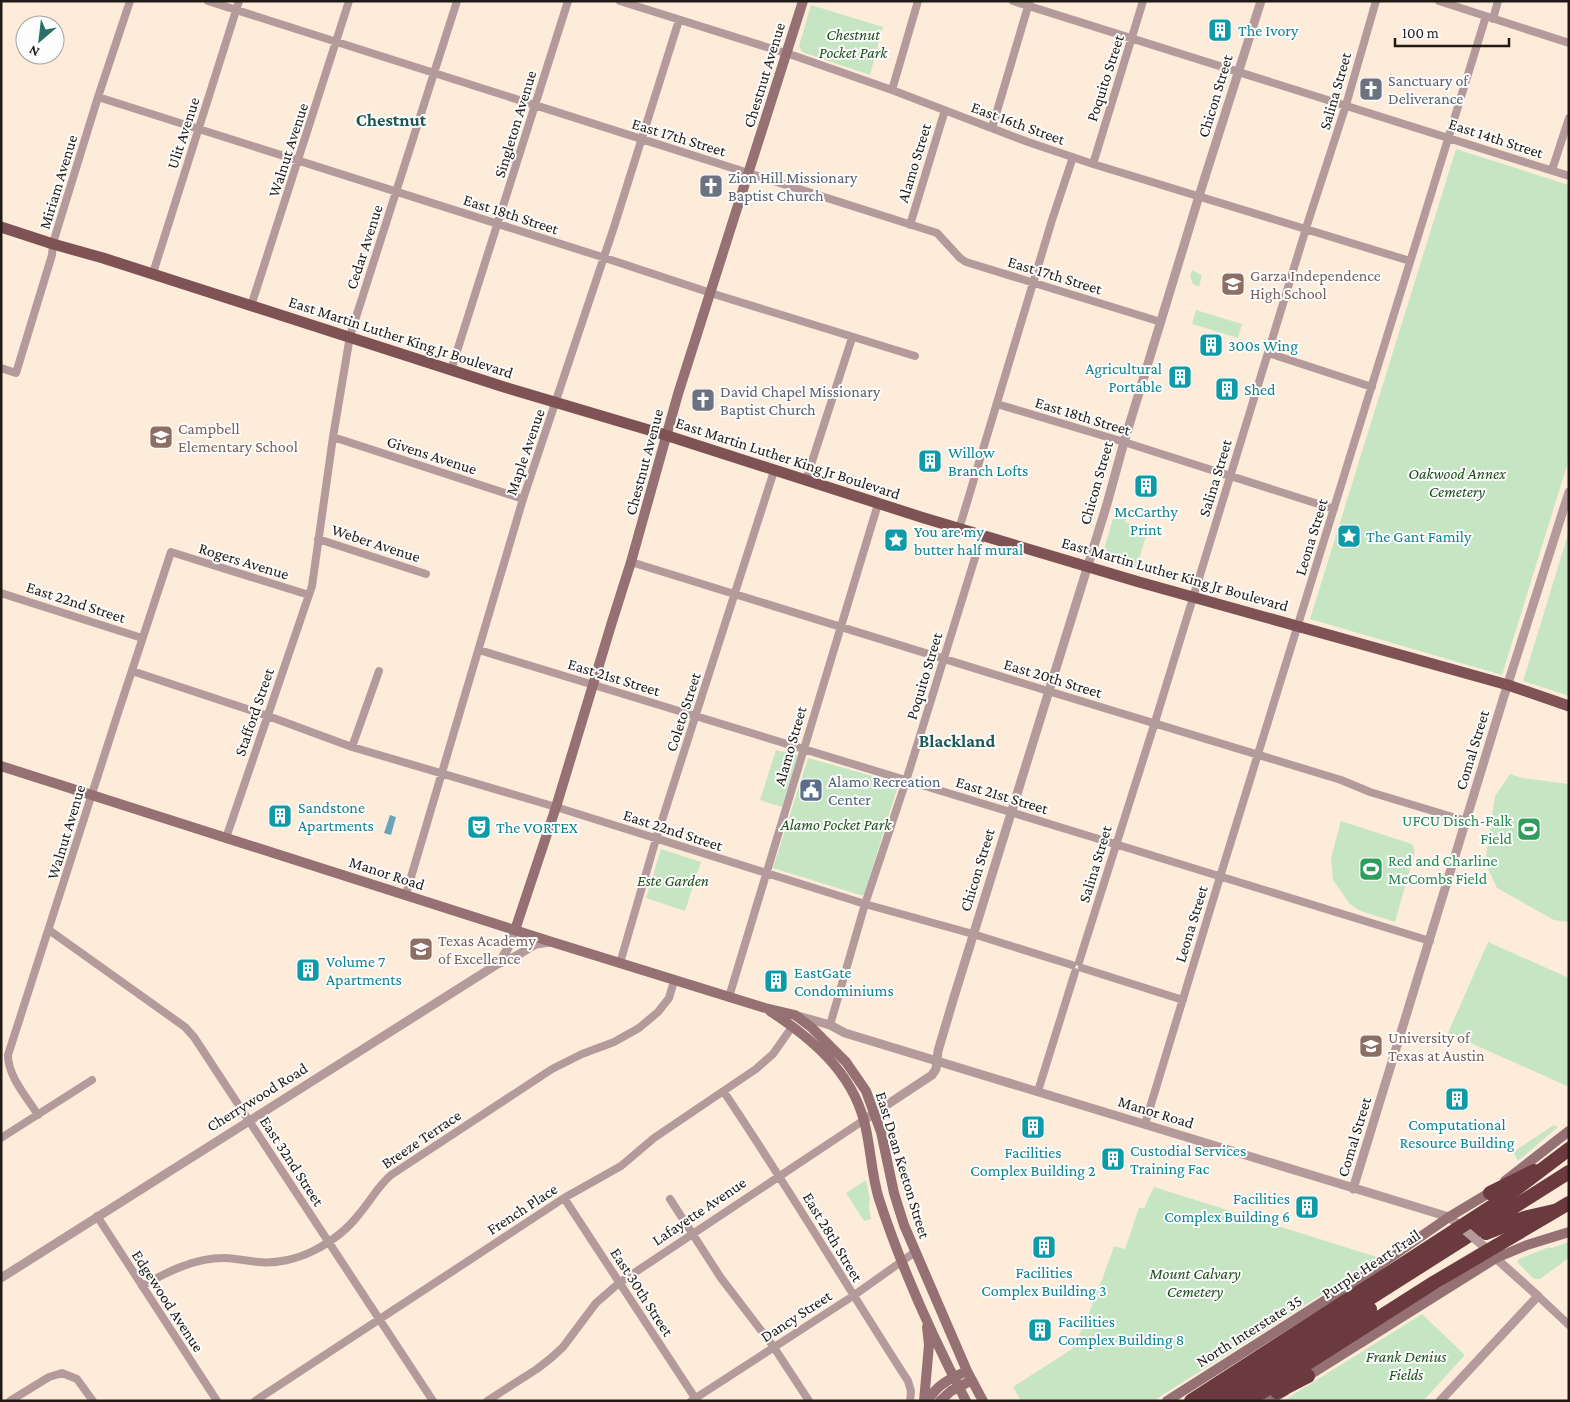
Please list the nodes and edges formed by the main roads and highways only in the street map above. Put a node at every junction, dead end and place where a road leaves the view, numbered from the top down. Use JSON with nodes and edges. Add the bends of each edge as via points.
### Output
{"nodes":[{"id":1,"x":803,"y":1,"type":"edge"},
{"id":2,"x":1,"y":227,"type":"edge"},
{"id":3,"x":667,"y":436,"type":"junction"},
{"id":4,"x":1569,"y":706,"type":"edge"},
{"id":5,"x":1,"y":766,"type":"edge"},
{"id":6,"x":515,"y":930,"type":"junction"},
{"id":7,"x":765,"y":1008,"type":"junction"},
{"id":8,"x":1569,"y":1131,"type":"edge"},
{"id":9,"x":1569,"y":1149,"type":"edge"},
{"id":10,"x":1569,"y":1155,"type":"edge"},
{"id":11,"x":1569,"y":1172,"type":"edge"},
{"id":12,"x":1569,"y":1182,"type":"edge"},
{"id":13,"x":1494,"y":1197,"type":"junction"},
{"id":14,"x":1569,"y":1204,"type":"edge"},
{"id":15,"x":1569,"y":1208,"type":"edge"},
{"id":16,"x":1569,"y":1232,"type":"edge"},
{"id":17,"x":1486,"y":1233,"type":"junction"},
{"id":18,"x":923,"y":1312,"type":"junction"},
{"id":19,"x":969,"y":1375,"type":"junction"},
{"id":20,"x":1308,"y":1376,"type":"junction"},
{"id":21,"x":954,"y":1377,"type":"junction"},
{"id":22,"x":958,"y":1386,"type":"junction"},
{"id":23,"x":1232,"y":1386,"type":"junction"},
{"id":24,"x":924,"y":1401,"type":"edge"},
{"id":25,"x":928,"y":1401,"type":"edge"},
{"id":26,"x":940,"y":1401,"type":"edge"},
{"id":27,"x":966,"y":1401,"type":"edge"},
{"id":28,"x":984,"y":1401,"type":"edge"},
{"id":29,"x":1167,"y":1401,"type":"edge"},
{"id":30,"x":1191,"y":1401,"type":"edge"},
{"id":31,"x":1195,"y":1401,"type":"edge"},
{"id":32,"x":1208,"y":1401,"type":"edge"},
{"id":33,"x":1227,"y":1401,"type":"edge"},
{"id":34,"x":1248,"y":1401,"type":"edge"},
{"id":35,"x":1261,"y":1401,"type":"edge"},
{"id":36,"x":1268,"y":1401,"type":"edge"}],
"edges":[{"from":1,"to":3,"type":"main road","name":"Chestnut Avenue"},
{"from":2,"to":3,"type":"main road","name":"East Martin Luther King Jr Boulevard"},
{"from":3,"to":4,"type":"main road","name":"East Martin Luther King Jr Boulevard","via":[[982,536],[1508,685]]},
{"from":3,"to":6,"type":"main road","name":"Chestnut Avenue","via":[[556,807]]},
{"from":5,"to":6,"type":"main road","name":"Manor Road"},
{"from":6,"to":7,"type":"main road","name":"Manor Road"},
{"from":7,"to":18,"type":"main road","name":"East Dean Keeton Street","via":[[816,1046],[838,1069],[856,1097],[864,1120],[879,1198]]},
{"from":7,"to":19,"type":"main road","name":"East Dean Keeton Street","via":[[795,1015],[823,1037],[866,1091],[881,1132],[894,1193],[915,1252]]},
{"from":8,"to":13,"type":"main road","name":"North Interstate 35"},
{"from":9,"to":13,"type":"highway","bridge":true},
{"from":10,"to":13,"type":"highway","name":"Purple Heart Trail","bridge":true},
{"from":11,"to":23,"type":"highway","name":"Purple Heart Trail"},
{"from":12,"to":17,"type":"highway"},
{"from":13,"to":29,"type":"main road","name":"North Interstate 35","via":[[1449,1217],[1368,1274]]},
{"from":13,"to":30,"type":"highway","name":"Purple Heart Trail","bridge":true,"via":[[1367,1289]]},
{"from":14,"to":34,"type":"highway","bridge":true,"via":[[1435,1282]]},
{"from":15,"to":17,"type":"highway","via":[[1524,1218]]},
{"from":16,"to":20,"type":"main road","via":[[1496,1258]]},
{"from":17,"to":33,"type":"highway"},
{"from":18,"to":21,"type":"main road","name":"East Dean Keeton Street"},
{"from":18,"to":24,"type":"main road","via":[[929,1332]]},
{"from":19,"to":21,"type":"main road"},
{"from":19,"to":22,"type":"main road"},
{"from":19,"to":28,"type":"main road","name":"East Dean Keeton Street"},
{"from":20,"to":35,"type":"highway"},
{"from":20,"to":36,"type":"main road"},
{"from":21,"to":22,"type":"main road","name":"East Dean Keeton Street"},
{"from":21,"to":25,"type":"main road","via":[[935,1390]]},
{"from":22,"to":26,"type":"main road"},
{"from":22,"to":27,"type":"main road","name":"East Dean Keeton Street"},
{"from":23,"to":31,"type":"highway"},
{"from":23,"to":32,"type":"highway","name":"Purple Heart Trail"}]}
